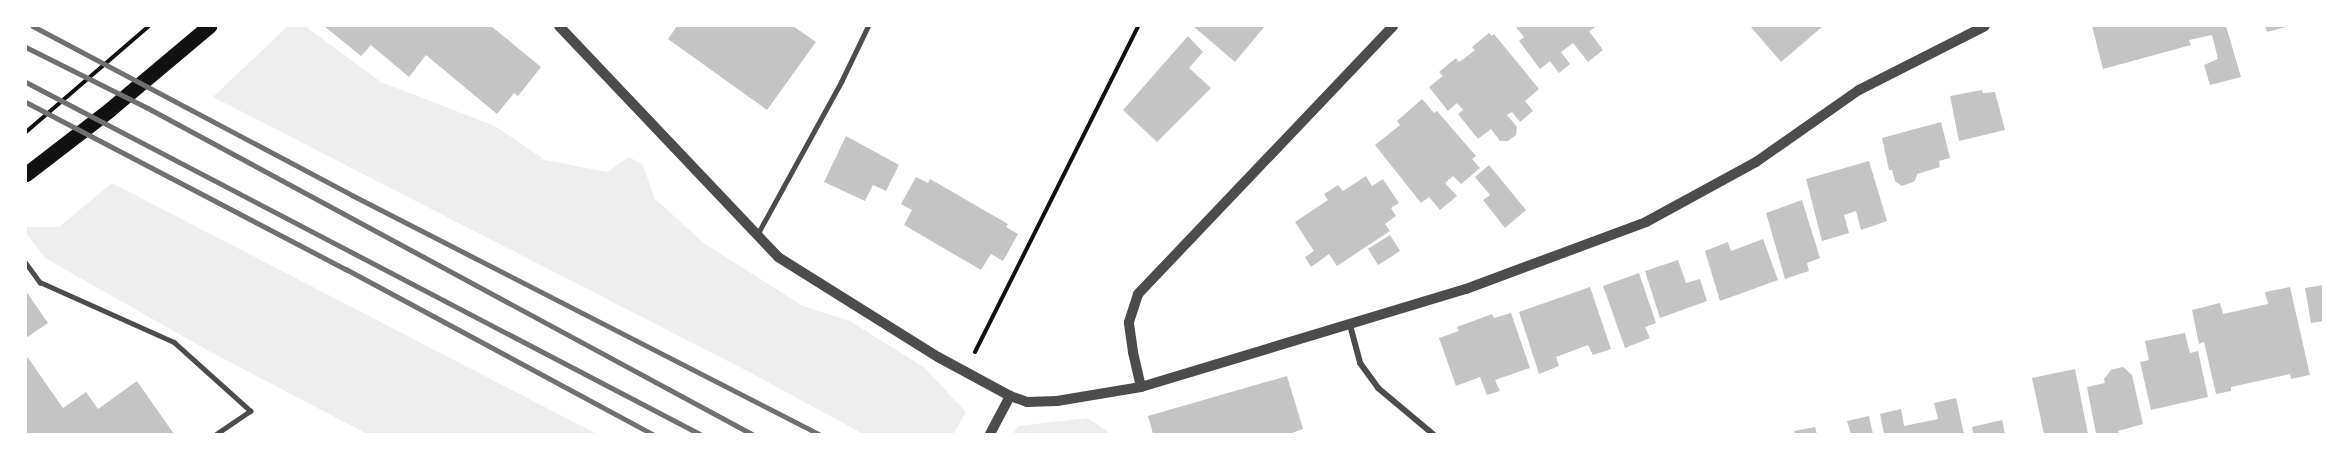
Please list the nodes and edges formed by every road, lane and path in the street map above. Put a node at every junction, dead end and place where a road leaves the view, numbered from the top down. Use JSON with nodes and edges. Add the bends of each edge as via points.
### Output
{"nodes":[{"id":1,"x":149,"y":26,"type":"edge"},
{"id":2,"x":559,"y":26,"type":"edge"},
{"id":3,"x":868,"y":26,"type":"edge"},
{"id":4,"x":1138,"y":26,"type":"edge"},
{"id":5,"x":1393,"y":26,"type":"edge"},
{"id":6,"x":1985,"y":26,"type":"edge"},
{"id":7,"x":208,"y":27,"type":"edge"},
{"id":8,"x":26,"y":132,"type":"edge"},
{"id":9,"x":27,"y":173,"type":"edge"},
{"id":10,"x":757,"y":235,"type":"junction"},
{"id":11,"x":26,"y":263,"type":"edge"},
{"id":12,"x":1350,"y":325,"type":"junction"},
{"id":13,"x":965,"y":372,"type":"junction"},
{"id":14,"x":1141,"y":387,"type":"junction"},
{"id":15,"x":1010,"y":396,"type":"junction"},
{"id":16,"x":217,"y":435,"type":"edge"},
{"id":17,"x":990,"y":435,"type":"edge"},
{"id":18,"x":1433,"y":435,"type":"edge"}],
"edges":[{"from":1,"to":8,"type":"path"},
{"from":2,"to":10,"type":"street"},
{"from":3,"to":10,"type":"lane"},
{"from":4,"to":13,"type":"path"},
{"from":5,"to":14,"type":"street","via":[[1138,294],[1130,322]]},
{"from":6,"to":12,"type":"street","via":[[1859,90],[1756,162],[1646,222],[1477,285]]},
{"from":7,"to":9,"type":"main road"},
{"from":10,"to":13,"type":"street","via":[[778,257],[843,300]]},
{"from":11,"to":16,"type":"lane","via":[[40,282],[174,342],[251,411]]},
{"from":12,"to":14,"type":"street"},
{"from":12,"to":18,"type":"street","via":[[1360,363],[1378,388]]},
{"from":13,"to":15,"type":"street"},
{"from":14,"to":15,"type":"street","via":[[1058,401],[1027,402]]},
{"from":15,"to":17,"type":"street"}]}
